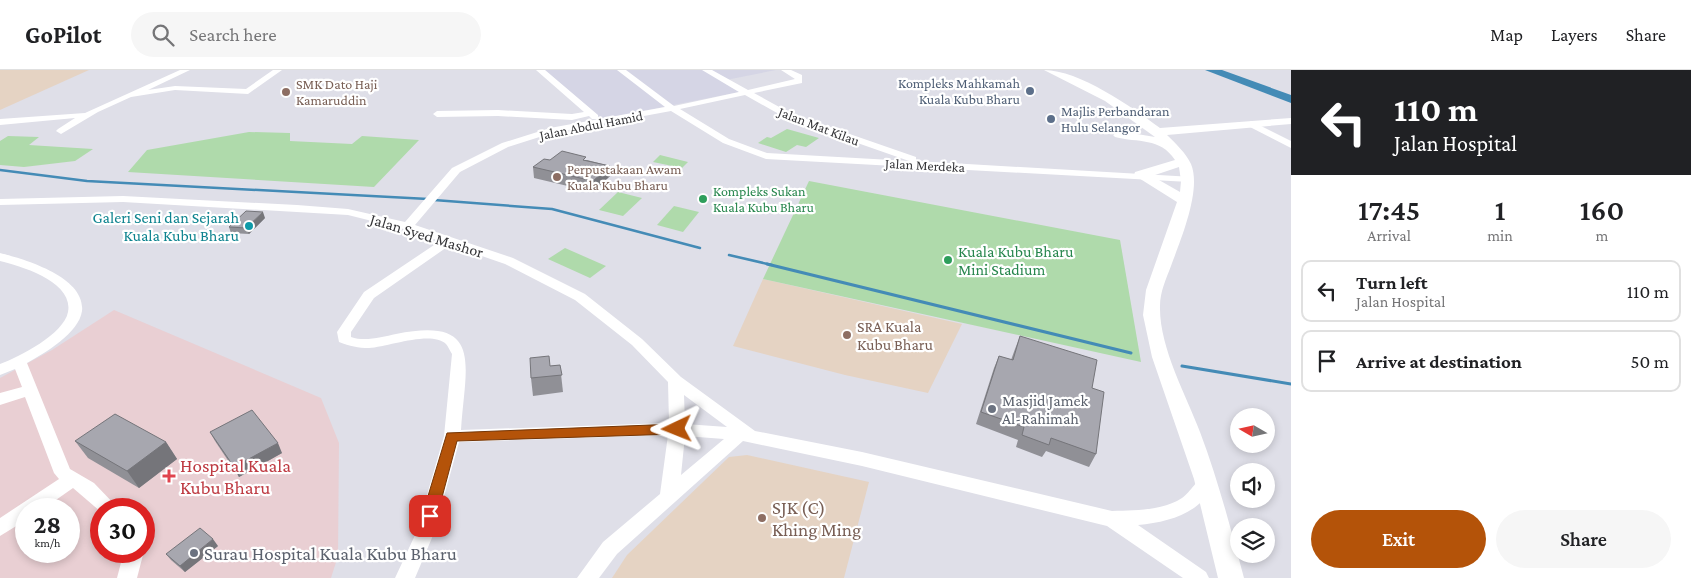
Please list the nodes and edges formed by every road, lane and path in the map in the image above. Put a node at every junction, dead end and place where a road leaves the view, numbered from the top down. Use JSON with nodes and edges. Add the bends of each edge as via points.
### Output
{"nodes":[{"id":1,"x":186,"y":70,"type":"edge"},
{"id":2,"x":278,"y":70,"type":"edge"},
{"id":3,"x":540,"y":70,"type":"edge"},
{"id":4,"x":620,"y":70,"type":"edge"},
{"id":5,"x":706,"y":70,"type":"edge"},
{"id":6,"x":786,"y":70,"type":"edge"},
{"id":7,"x":1048,"y":70,"type":"edge"},
{"id":8,"x":163,"y":79,"type":"junction"},
{"id":9,"x":261,"y":83,"type":"junction"},
{"id":10,"x":175,"y":88,"type":"junction"},
{"id":11,"x":212,"y":89,"type":"junction"},
{"id":12,"x":744,"y":93,"type":"junction"},
{"id":13,"x":1097,"y":93,"type":"junction"},
{"id":14,"x":129,"y":95,"type":"junction"},
{"id":15,"x":673,"y":108,"type":"junction"},
{"id":16,"x":590,"y":113,"type":"junction"},
{"id":17,"x":437,"y":114,"type":"dead end"},
{"id":18,"x":1134,"y":114,"type":"junction"},
{"id":19,"x":87,"y":115,"type":"junction"},
{"id":20,"x":600,"y":121,"type":"junction"},
{"id":21,"x":1291,"y":121,"type":"edge"},
{"id":22,"x":0,"y":122,"type":"edge"},
{"id":23,"x":1251,"y":124,"type":"junction"},
{"id":24,"x":1220,"y":126,"type":"junction"},
{"id":25,"x":61,"y":131,"type":"dead end"},
{"id":26,"x":1158,"y":132,"type":"junction"},
{"id":27,"x":1291,"y":145,"type":"edge"},
{"id":28,"x":1172,"y":147,"type":"junction"},
{"id":29,"x":908,"y":160,"type":"junction"},
{"id":30,"x":1182,"y":161,"type":"junction"},
{"id":31,"x":938,"y":165,"type":"joint"},
{"id":32,"x":1140,"y":175,"type":"junction"},
{"id":33,"x":1189,"y":179,"type":"junction"},
{"id":34,"x":1184,"y":200,"type":"junction"},
{"id":35,"x":0,"y":202,"type":"edge"},
{"id":36,"x":423,"y":208,"type":"joint"},
{"id":37,"x":408,"y":226,"type":"junction"},
{"id":38,"x":448,"y":240,"type":"junction"},
{"id":39,"x":0,"y":257,"type":"edge"},
{"id":40,"x":20,"y":363,"type":"junction"},
{"id":41,"x":0,"y":370,"type":"edge"},
{"id":42,"x":676,"y":381,"type":"junction"},
{"id":43,"x":30,"y":390,"type":"junction"},
{"id":44,"x":0,"y":399,"type":"edge"},
{"id":45,"x":677,"y":429,"type":"junction"},
{"id":46,"x":745,"y":435,"type":"junction"},
{"id":47,"x":452,"y":436,"type":"junction"},
{"id":48,"x":74,"y":478,"type":"junction"},
{"id":49,"x":1206,"y":484,"type":"junction"},
{"id":50,"x":668,"y":496,"type":"junction"},
{"id":51,"x":44,"y":498,"type":"edge"},
{"id":52,"x":97,"y":498,"type":"edge"},
{"id":53,"x":15,"y":517,"type":"edge"},
{"id":54,"x":1112,"y":520,"type":"junction"},
{"id":55,"x":0,"y":528,"type":"edge"},
{"id":56,"x":131,"y":563,"type":"edge"},
{"id":57,"x":127,"y":578,"type":"edge"},
{"id":58,"x":405,"y":578,"type":"edge"},
{"id":59,"x":587,"y":578,"type":"edge"},
{"id":60,"x":1199,"y":578,"type":"edge"},
{"id":61,"x":1231,"y":578,"type":"edge"}],
"edges":[{"from":1,"to":8,"type":"street"},
{"from":2,"to":9,"type":"street"},
{"from":3,"to":16,"type":"street"},
{"from":4,"to":15,"type":"street","name":"Jalan Merdeka"},
{"from":5,"to":12,"type":"street","name":"Jalan Mat Kilau"},
{"from":6,"to":12,"type":"street","name":"Jalan Abdul Hamid","via":[[799,77],[799,81]]},
{"from":7,"to":13,"type":"main road"},
{"from":8,"to":10,"type":"street","via":[[164,85]]},
{"from":8,"to":14,"type":"street"},
{"from":9,"to":11,"type":"street"},
{"from":9,"to":11,"type":"street","via":[[248,92]]},
{"from":10,"to":11,"type":"street"},
{"from":10,"to":14,"type":"street"},
{"from":12,"to":15,"type":"street","name":"Jalan Abdul Hamid"},
{"from":12,"to":29,"type":"street","name":"Jalan Mat Kilau","via":[[788,116]]},
{"from":13,"to":18,"type":"main road"},
{"from":13,"to":24,"type":"main road","via":[[1162,123],[1180,127]]},
{"from":14,"to":19,"type":"street"},
{"from":15,"to":20,"type":"street","name":"Jalan Abdul Hamid"},
{"from":15,"to":29,"type":"street","name":"Jalan Merdeka","via":[[724,142],[753,153],[774,157]]},
{"from":16,"to":17,"type":"street","via":[[572,118]]},
{"from":16,"to":20,"type":"street"},
{"from":18,"to":26,"type":"main road"},
{"from":18,"to":28,"type":"main road","via":[[1142,126],[1125,135],[1144,137]]},
{"from":19,"to":22,"type":"street"},
{"from":19,"to":25,"type":"street"},
{"from":20,"to":36,"type":"street","name":"Jalan Abdul Hamid","via":[[550,131],[479,157],[456,170]]},
{"from":21,"to":23,"type":"main road"},
{"from":23,"to":24,"type":"main road"},
{"from":23,"to":27,"type":"street"},
{"from":24,"to":26,"type":"main road"},
{"from":26,"to":28,"type":"main road"},
{"from":28,"to":30,"type":"main road"},
{"from":29,"to":31,"type":"street","name":"Jalan Merdeka"},
{"from":30,"to":32,"type":"main road"},
{"from":30,"to":33,"type":"main road"},
{"from":31,"to":32,"type":"street","name":"Jalan Merdeka"},
{"from":32,"to":33,"type":"street","name":"Jalan Merdeka"},
{"from":32,"to":34,"type":"main road"},
{"from":33,"to":34,"type":"main road"},
{"from":34,"to":49,"type":"main road","via":[[1151,295],[1151,316]]},
{"from":35,"to":37,"type":"street","name":"Jalan Syed Mashor","via":[[123,199],[297,208],[348,212]]},
{"from":36,"to":37,"type":"street","name":"Jalan Abdul Hamid"},
{"from":37,"to":38,"type":"street","name":"Jalan Syed Mashor"},
{"from":38,"to":42,"type":"street","name":"Jalan Syed Mashor","via":[[509,261],[580,297],[637,342]]},
{"from":38,"to":47,"type":"street","via":[[370,295],[344,332],[344,339],[366,344],[421,335],[440,336],[454,342],[459,354]]},
{"from":39,"to":40,"type":"street","via":[[31,266],[57,280],[74,302],[69,325]]},
{"from":40,"to":41,"type":"street"},
{"from":40,"to":43,"type":"street"},
{"from":42,"to":45,"type":"street"},
{"from":42,"to":46,"type":"street","name":"Jalan Syed Mashor"},
{"from":43,"to":44,"type":"street"},
{"from":43,"to":48,"type":"street","via":[[62,473]]},
{"from":45,"to":46,"type":"street"},
{"from":45,"to":47,"type":"street"},
{"from":45,"to":50,"type":"street","via":[[676,466]]},
{"from":46,"to":50,"type":"street"},
{"from":46,"to":54,"type":"street","via":[[862,459]]},
{"from":47,"to":58,"type":"street","via":[[425,533]]},
{"from":48,"to":51,"type":"street"},
{"from":48,"to":52,"type":"street"},
{"from":49,"to":54,"type":"street","via":[[1194,502],[1184,508]]},
{"from":49,"to":61,"type":"main road"},
{"from":50,"to":59,"type":"street","via":[[610,548]]},
{"from":53,"to":55,"type":"street"},
{"from":54,"to":60,"type":"street"},
{"from":56,"to":57,"type":"street"}]}
